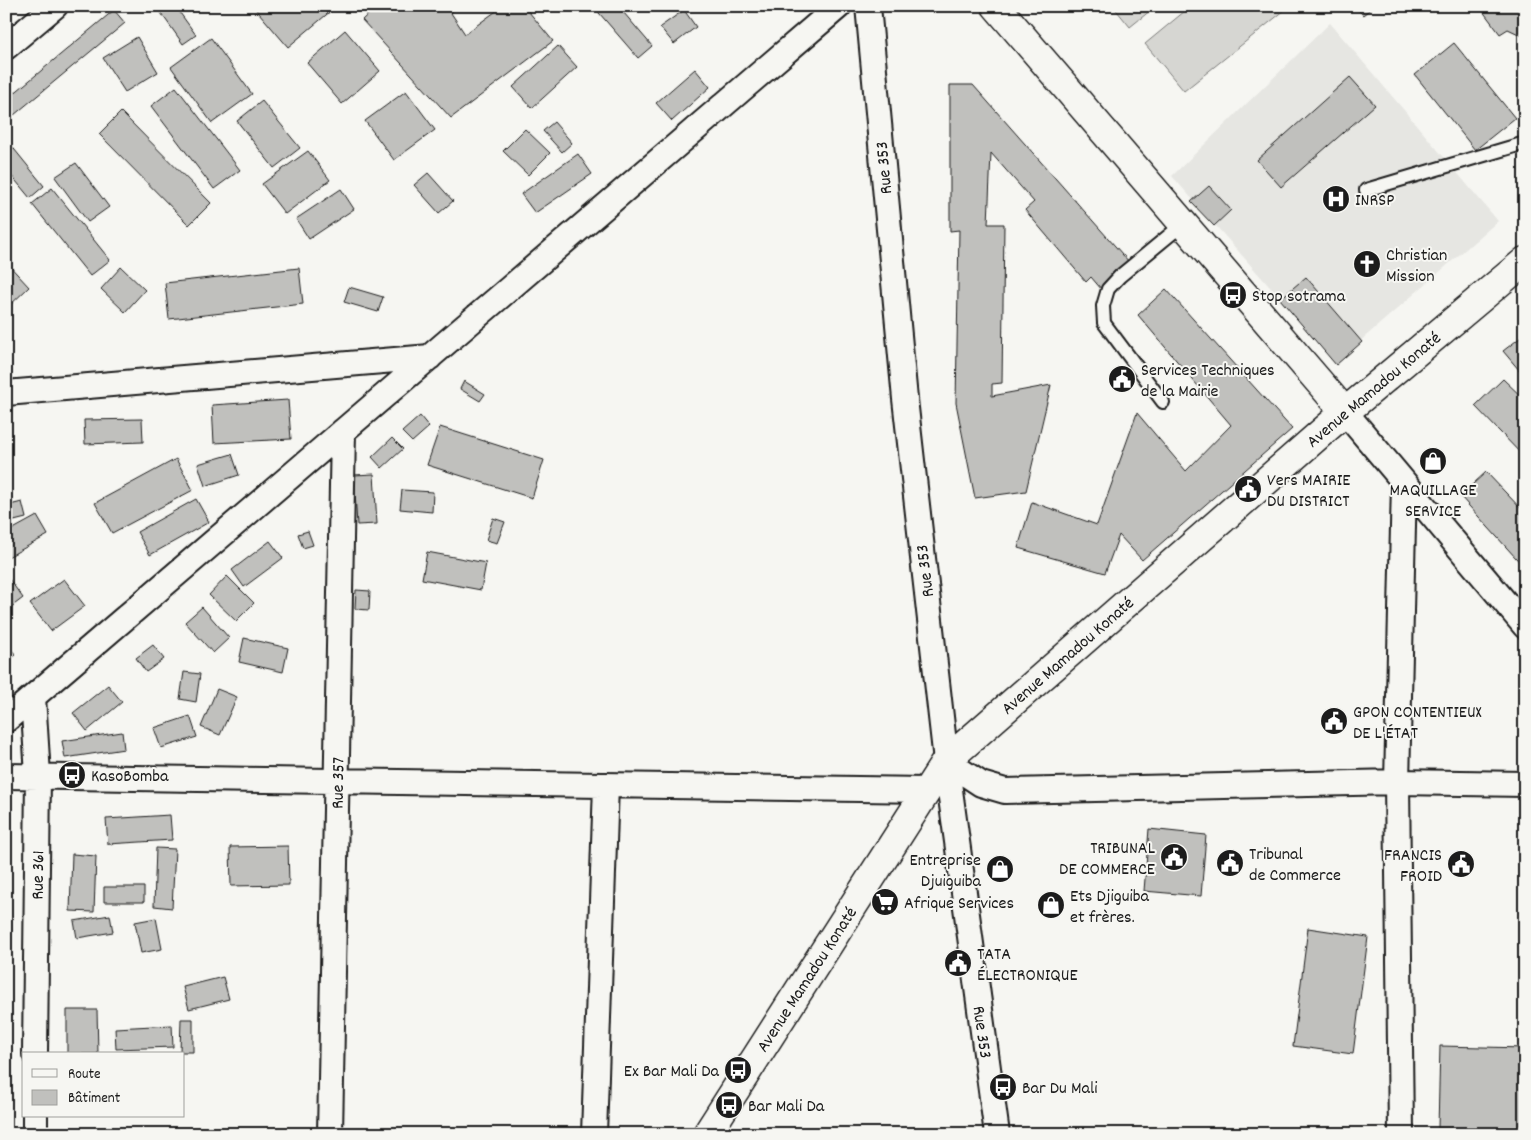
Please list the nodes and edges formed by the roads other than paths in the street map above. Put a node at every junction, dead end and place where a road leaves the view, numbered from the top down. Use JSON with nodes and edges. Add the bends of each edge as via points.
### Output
{"nodes":[{"id":1,"x":839,"y":6,"type":"edge"},
{"id":2,"x":868,"y":6,"type":"edge"},
{"id":3,"x":996,"y":6,"type":"edge"},
{"id":4,"x":53,"y":7,"type":"edge"},
{"id":5,"x":6,"y":47,"type":"edge"},
{"id":6,"x":1525,"y":143,"type":"edge"},
{"id":7,"x":1366,"y":190,"type":"dead end"},
{"id":8,"x":1183,"y":224,"type":"junction"},
{"id":9,"x":1525,"y":261,"type":"edge"},
{"id":10,"x":430,"y":357,"type":"junction"},
{"id":11,"x":6,"y":393,"type":"edge"},
{"id":12,"x":1163,"y":402,"type":"dead end"},
{"id":13,"x":1345,"y":412,"type":"junction"},
{"id":14,"x":343,"y":431,"type":"junction"},
{"id":15,"x":1404,"y":483,"type":"junction"},
{"id":16,"x":1525,"y":626,"type":"edge"},
{"id":17,"x":33,"y":697,"type":"junction"},
{"id":18,"x":6,"y":720,"type":"edge"},
{"id":19,"x":946,"y":761,"type":"junction"},
{"id":20,"x":38,"y":775,"type":"junction"},
{"id":21,"x":6,"y":776,"type":"edge"},
{"id":22,"x":337,"y":782,"type":"junction"},
{"id":23,"x":1396,"y":782,"type":"junction"},
{"id":24,"x":1525,"y":784,"type":"edge"},
{"id":25,"x":606,"y":786,"type":"junction"},
{"id":26,"x":927,"y":790,"type":"junction"},
{"id":27,"x":36,"y":1052,"type":"edge"},
{"id":28,"x":35,"y":1118,"type":"edge"},
{"id":29,"x":35,"y":1134,"type":"edge"},
{"id":30,"x":330,"y":1134,"type":"edge"},
{"id":31,"x":594,"y":1134,"type":"edge"},
{"id":32,"x":707,"y":1134,"type":"edge"},
{"id":33,"x":997,"y":1134,"type":"edge"},
{"id":34,"x":1401,"y":1134,"type":"edge"}],
"edges":[{"from":1,"to":10,"type":"street"},
{"from":2,"to":19,"type":"street","name":"Rue 353","via":[[905,399]]},
{"from":3,"to":8,"type":"main road"},
{"from":4,"to":5,"type":"street"},
{"from":6,"to":7,"type":"lane"},
{"from":8,"to":12,"type":"lane","via":[[1120,276],[1108,289],[1103,306],[1104,322]]},
{"from":8,"to":13,"type":"main road"},
{"from":9,"to":13,"type":"main road","name":"Avenue Mamadou Konaté"},
{"from":10,"to":11,"type":"street"},
{"from":10,"to":14,"type":"street"},
{"from":13,"to":15,"type":"street"},
{"from":13,"to":19,"type":"main road","name":"Avenue Mamadou Konaté"},
{"from":14,"to":17,"type":"street"},
{"from":14,"to":22,"type":"street","name":"Rue 357"},
{"from":15,"to":16,"type":"street"},
{"from":15,"to":23,"type":"street"},
{"from":17,"to":18,"type":"street"},
{"from":17,"to":20,"type":"street","name":"Rue 361"},
{"from":19,"to":23,"type":"street","via":[[981,784],[1005,791]]},
{"from":19,"to":26,"type":"main road","name":"Avenue Mamadou Konaté"},
{"from":19,"to":33,"type":"street","name":"Rue 353"},
{"from":20,"to":21,"type":"street"},
{"from":20,"to":22,"type":"street"},
{"from":20,"to":27,"type":"street","name":"Rue 361"},
{"from":22,"to":25,"type":"street"},
{"from":22,"to":30,"type":"street","name":"Rue 357"},
{"from":23,"to":24,"type":"street"},
{"from":23,"to":34,"type":"street"},
{"from":25,"to":26,"type":"street"},
{"from":25,"to":31,"type":"street"},
{"from":26,"to":32,"type":"main road","name":"Avenue Mamadou Konaté"},
{"from":28,"to":29,"type":"street"}]}
